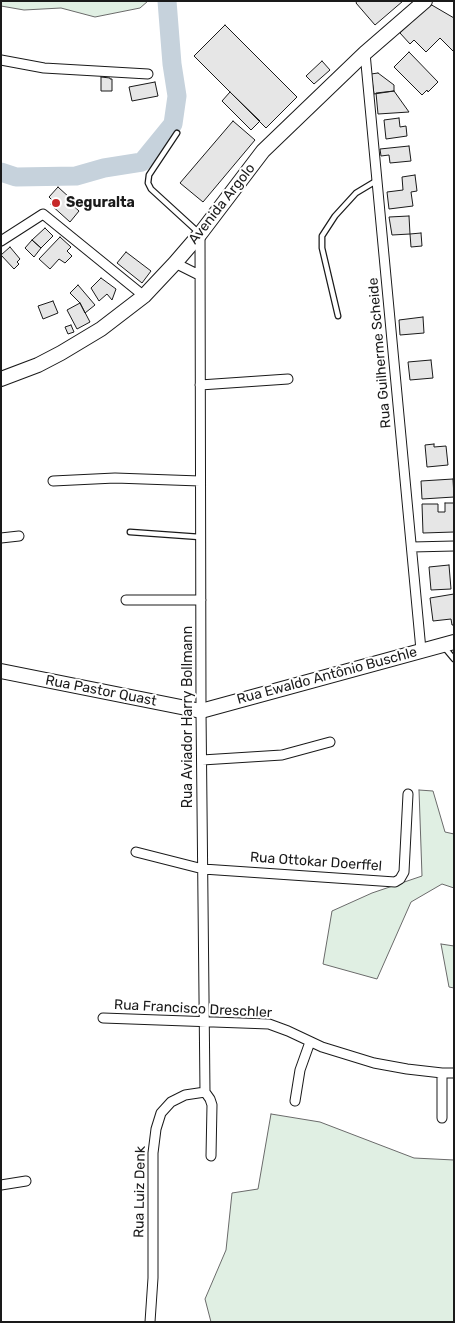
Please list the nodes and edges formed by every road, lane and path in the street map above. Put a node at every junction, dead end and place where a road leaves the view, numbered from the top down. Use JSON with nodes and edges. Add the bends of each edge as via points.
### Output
{"nodes":[{"id":1,"x":425,"y":1,"type":"edge"},
{"id":2,"x":365,"y":53,"type":"junction"},
{"id":3,"x":1,"y":60,"type":"edge"},
{"id":4,"x":148,"y":74,"type":"dead end"},
{"id":5,"x":177,"y":133,"type":"dead end"},
{"id":6,"x":377,"y":180,"type":"junction"},
{"id":7,"x":200,"y":234,"type":"junction"},
{"id":8,"x":1,"y":241,"type":"edge"},
{"id":9,"x":176,"y":263,"type":"junction"},
{"id":10,"x":199,"y":275,"type":"junction"},
{"id":11,"x":144,"y":296,"type":"junction"},
{"id":12,"x":338,"y":316,"type":"dead end"},
{"id":13,"x":288,"y":378,"type":"dead end"},
{"id":14,"x":1,"y":379,"type":"edge"},
{"id":15,"x":200,"y":384,"type":"junction"},
{"id":16,"x":52,"y":481,"type":"dead end"},
{"id":17,"x":200,"y":481,"type":"junction"},
{"id":18,"x":130,"y":532,"type":"dead end"},
{"id":19,"x":19,"y":536,"type":"dead end"},
{"id":20,"x":200,"y":537,"type":"junction"},
{"id":21,"x":1,"y":538,"type":"edge"},
{"id":22,"x":454,"y":546,"type":"edge"},
{"id":23,"x":412,"y":547,"type":"junction"},
{"id":24,"x":126,"y":600,"type":"dead end"},
{"id":25,"x":201,"y":600,"type":"junction"},
{"id":26,"x":448,"y":643,"type":"edge"},
{"id":27,"x":422,"y":650,"type":"junction"},
{"id":28,"x":454,"y":659,"type":"edge"},
{"id":29,"x":1,"y":671,"type":"edge"},
{"id":30,"x":201,"y":711,"type":"junction"},
{"id":31,"x":330,"y":742,"type":"dead end"},
{"id":32,"x":202,"y":760,"type":"junction"},
{"id":33,"x":408,"y":794,"type":"dead end"},
{"id":34,"x":136,"y":852,"type":"dead end"},
{"id":35,"x":203,"y":868,"type":"junction"},
{"id":36,"x":103,"y":1018,"type":"dead end"},
{"id":37,"x":205,"y":1022,"type":"junction"},
{"id":38,"x":310,"y":1042,"type":"junction"},
{"id":39,"x":454,"y":1073,"type":"edge"},
{"id":40,"x":442,"y":1074,"type":"junction"},
{"id":41,"x":205,"y":1092,"type":"junction"},
{"id":42,"x":295,"y":1101,"type":"dead end"},
{"id":43,"x":442,"y":1118,"type":"dead end"},
{"id":44,"x":211,"y":1156,"type":"dead end"},
{"id":45,"x":26,"y":1181,"type":"dead end"},
{"id":46,"x":1,"y":1185,"type":"edge"},
{"id":47,"x":150,"y":1322,"type":"edge"}],
"edges":[{"from":1,"to":2,"type":"main road","name":"Avenida Argolo"},
{"from":2,"to":6,"type":"street","name":"Rua Guilherme Scheide"},
{"from":2,"to":7,"type":"main road","name":"Avenida Argolo","via":[[263,151]]},
{"from":3,"to":4,"type":"street","via":[[56,69]]},
{"from":5,"to":7,"type":"lane","via":[[149,175],[148,183]]},
{"from":6,"to":12,"type":"lane","via":[[356,193],[322,236]]},
{"from":6,"to":23,"type":"street","name":"Rua Guilherme Scheide"},
{"from":7,"to":9,"type":"main road","name":"Avenida Argolo"},
{"from":7,"to":10,"type":"street","name":"Rua Aviador Harry Bollmann"},
{"from":8,"to":11,"type":"street","via":[[43,214]]},
{"from":9,"to":10,"type":"street"},
{"from":9,"to":11,"type":"main road","name":"Avenida Argolo"},
{"from":10,"to":15,"type":"street","name":"Rua Aviador Harry Bollmann"},
{"from":11,"to":14,"type":"main road","name":"Avenida Argolo","via":[[81,342],[38,365]]},
{"from":13,"to":15,"type":"street"},
{"from":15,"to":17,"type":"street","name":"Rua Aviador Harry Bollmann"},
{"from":16,"to":17,"type":"street","via":[[115,478]]},
{"from":17,"to":20,"type":"street","name":"Rua Aviador Harry Bollmann"},
{"from":18,"to":20,"type":"lane"},
{"from":19,"to":21,"type":"street"},
{"from":20,"to":25,"type":"street","name":"Rua Aviador Harry Bollmann"},
{"from":22,"to":23,"type":"street"},
{"from":23,"to":27,"type":"street","name":"Rua Guilherme Scheide"},
{"from":24,"to":25,"type":"street"},
{"from":25,"to":30,"type":"street","name":"Rua Aviador Harry Bollmann"},
{"from":26,"to":27,"type":"main road","name":"Rua Ewaldo Antônio Buschle"},
{"from":26,"to":28,"type":"lane"},
{"from":27,"to":30,"type":"main road","name":"Rua Ewaldo Antônio Buschle"},
{"from":29,"to":30,"type":"main road","name":"Rua Pastor Quast"},
{"from":30,"to":32,"type":"street","name":"Rua Aviador Harry Bollmann"},
{"from":31,"to":32,"type":"street","via":[[282,755]]},
{"from":32,"to":35,"type":"street","name":"Rua Aviador Harry Bollmann"},
{"from":33,"to":35,"type":"street","name":"Rua Ottokar Doerffel","via":[[404,872],[395,882]]},
{"from":34,"to":35,"type":"street"},
{"from":35,"to":37,"type":"street","name":"Rua Aviador Harry Bollmann"},
{"from":36,"to":37,"type":"street","name":"Rua Francisco Dreschler"},
{"from":37,"to":38,"type":"street","name":"Rua Francisco Dreschler","via":[[269,1024]]},
{"from":37,"to":41,"type":"street","name":"Rua Aviador Harry Bollmann"},
{"from":38,"to":40,"type":"street","name":"Rua Francisco Dreschler","via":[[374,1063]]},
{"from":38,"to":42,"type":"street","via":[[300,1070]]},
{"from":39,"to":40,"type":"street","name":"Rua Francisco Dreschler"},
{"from":40,"to":43,"type":"street"},
{"from":41,"to":44,"type":"street","name":"Rua Aviador Harry Bollmann","via":[[212,1105]]},
{"from":41,"to":47,"type":"street","name":"Rua Luiz Denk","via":[[185,1095],[171,1102],[161,1114],[156,1129],[153,1154],[154,1278]]},
{"from":45,"to":46,"type":"street"}]}
